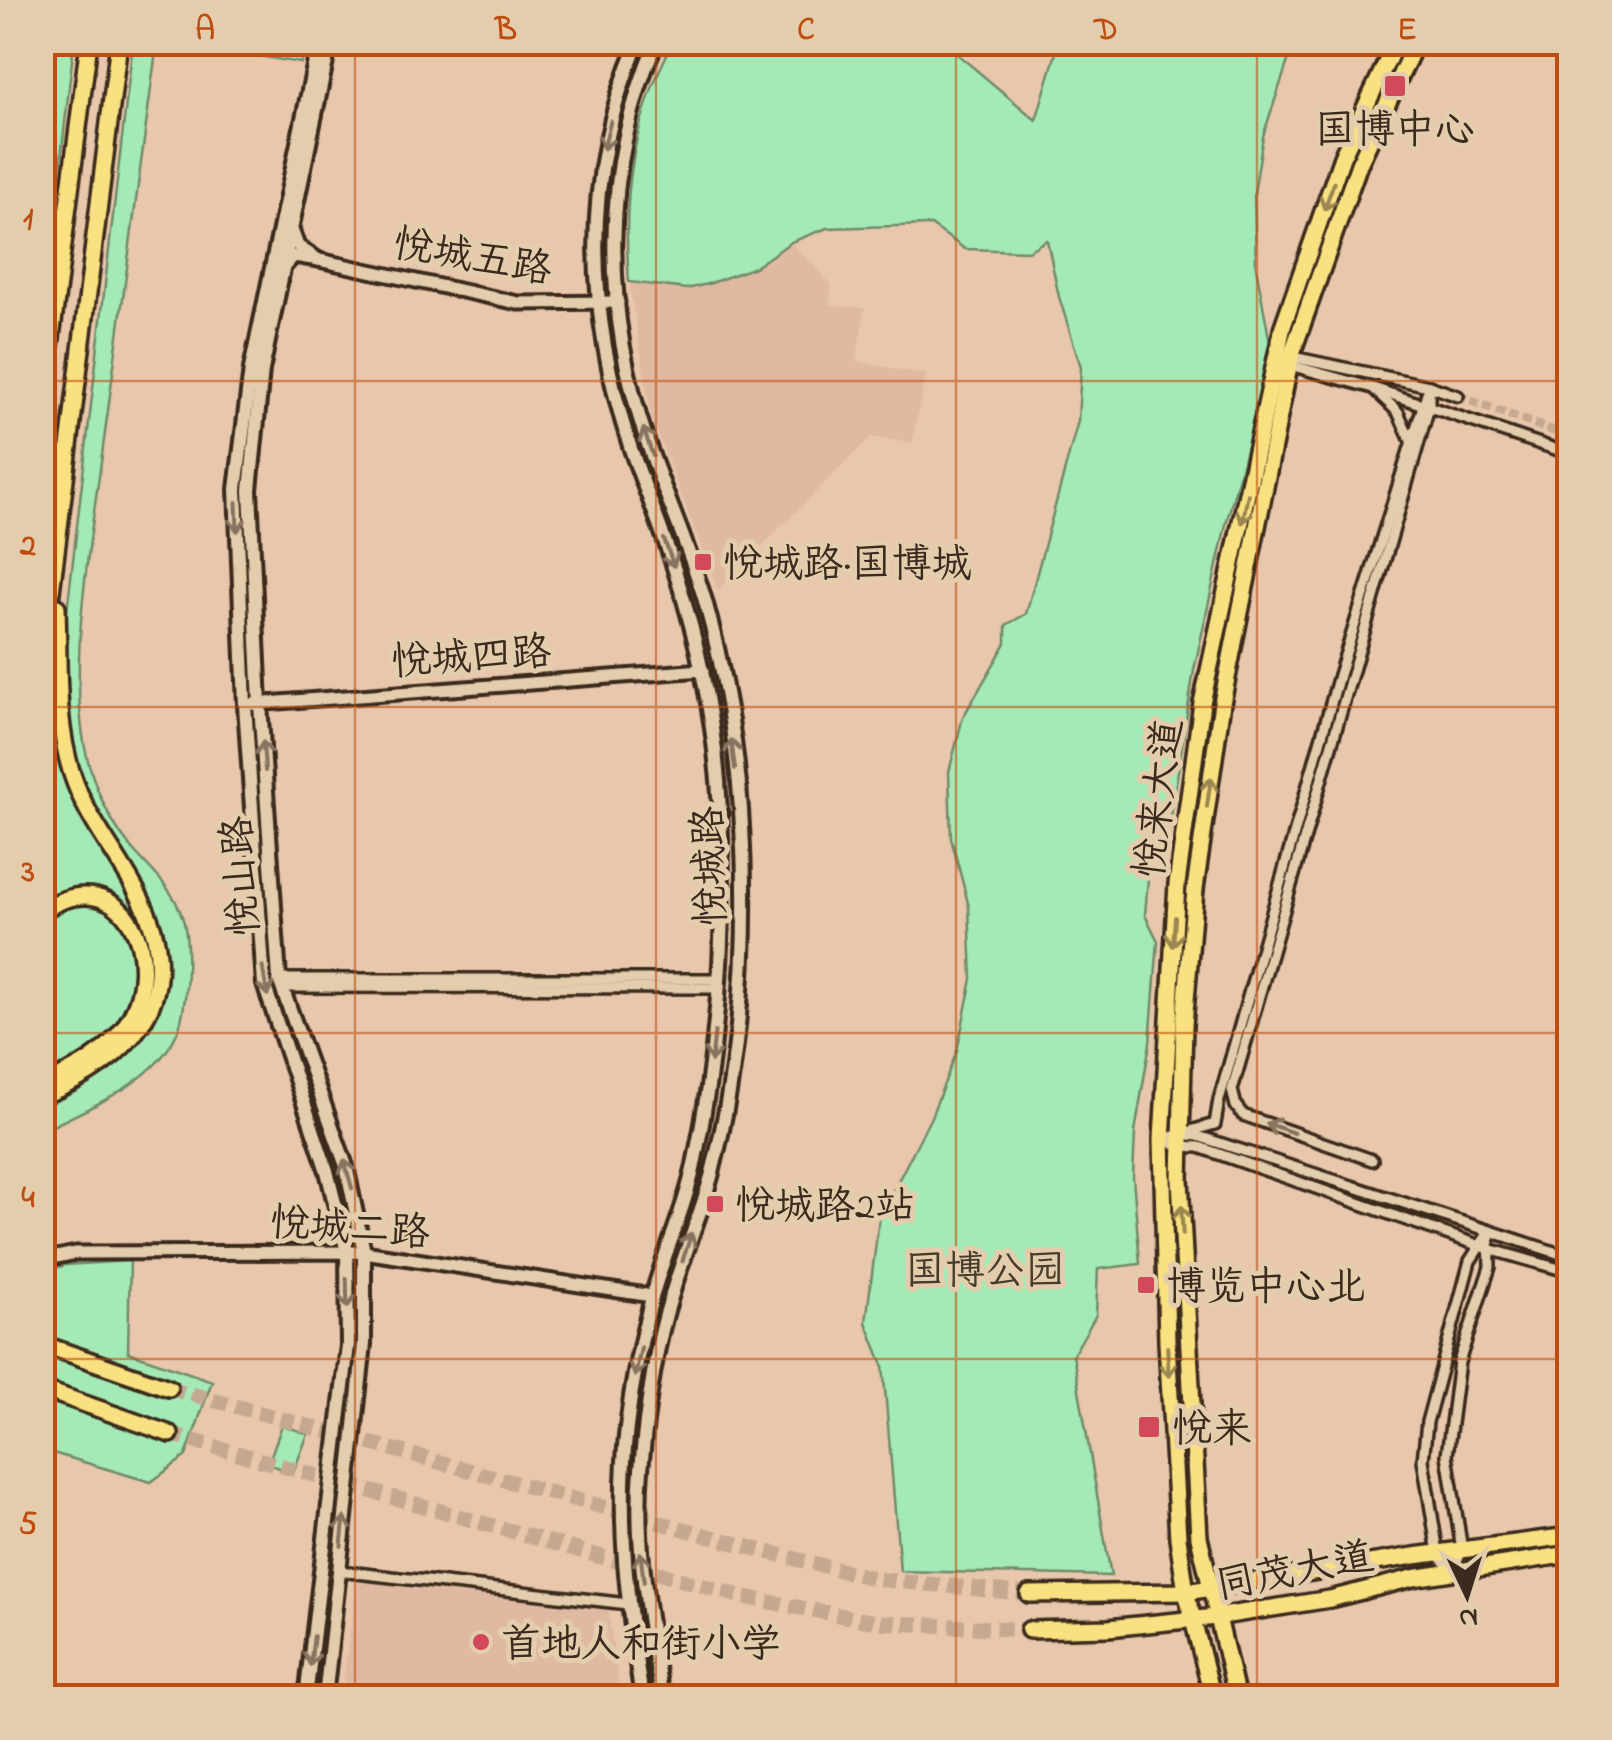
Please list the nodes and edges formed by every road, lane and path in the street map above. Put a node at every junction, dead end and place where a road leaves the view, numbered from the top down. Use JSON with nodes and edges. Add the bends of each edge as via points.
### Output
{"nodes":[{"id":1,"x":89,"y":42,"type":"edge"},
{"id":2,"x":119,"y":42,"type":"edge"},
{"id":3,"x":319,"y":42,"type":"edge"},
{"id":4,"x":330,"y":42,"type":"edge"},
{"id":5,"x":638,"y":42,"type":"edge"},
{"id":6,"x":656,"y":42,"type":"edge"},
{"id":7,"x":1396,"y":42,"type":"edge"},
{"id":8,"x":1416,"y":42,"type":"edge"},
{"id":9,"x":290,"y":225,"type":"junction"},
{"id":10,"x":319,"y":260,"type":"junction"},
{"id":11,"x":281,"y":271,"type":"junction"},
{"id":12,"x":618,"y":302,"type":"junction"},
{"id":13,"x":600,"y":303,"type":"junction"},
{"id":14,"x":1285,"y":359,"type":"junction"},
{"id":15,"x":1430,"y":386,"type":"junction"},
{"id":16,"x":1373,"y":388,"type":"junction"},
{"id":17,"x":1458,"y":396,"type":"tunnel mouth"},
{"id":18,"x":1425,"y":405,"type":"junction"},
{"id":19,"x":42,"y":408,"type":"edge"},
{"id":20,"x":1411,"y":441,"type":"junction"},
{"id":21,"x":1570,"y":454,"type":"edge"},
{"id":22,"x":56,"y":558,"type":"junction"},
{"id":23,"x":42,"y":665,"type":"edge"},
{"id":24,"x":703,"y":670,"type":"junction"},
{"id":25,"x":253,"y":704,"type":"junction"},
{"id":26,"x":42,"y":911,"type":"edge"},
{"id":27,"x":280,"y":983,"type":"junction"},
{"id":28,"x":719,"y":983,"type":"junction"},
{"id":29,"x":46,"y":1089,"type":"edge"},
{"id":30,"x":1162,"y":1139,"type":"junction"},
{"id":31,"x":1180,"y":1140,"type":"junction"},
{"id":32,"x":1372,"y":1160,"type":"dead end"},
{"id":33,"x":1489,"y":1232,"type":"junction"},
{"id":34,"x":1485,"y":1247,"type":"junction"},
{"id":35,"x":347,"y":1252,"type":"junction"},
{"id":36,"x":364,"y":1252,"type":"junction"},
{"id":37,"x":1570,"y":1257,"type":"edge"},
{"id":38,"x":42,"y":1260,"type":"edge"},
{"id":39,"x":1570,"y":1272,"type":"edge"},
{"id":40,"x":652,"y":1296,"type":"junction"},
{"id":41,"x":42,"y":1344,"type":"edge"},
{"id":42,"x":169,"y":1388,"type":"tunnel mouth"},
{"id":43,"x":51,"y":1392,"type":"dead end"},
{"id":44,"x":170,"y":1434,"type":"tunnel mouth"},
{"id":45,"x":1570,"y":1536,"type":"edge"},
{"id":46,"x":1462,"y":1550,"type":"junction"},
{"id":47,"x":1438,"y":1553,"type":"junction"},
{"id":48,"x":1570,"y":1554,"type":"edge"},
{"id":49,"x":339,"y":1570,"type":"junction"},
{"id":50,"x":1452,"y":1572,"type":"junction"},
{"id":51,"x":1210,"y":1589,"type":"junction"},
{"id":52,"x":1186,"y":1592,"type":"junction"},
{"id":53,"x":1029,"y":1594,"type":"tunnel mouth"},
{"id":54,"x":628,"y":1604,"type":"junction"},
{"id":55,"x":1216,"y":1617,"type":"junction"},
{"id":56,"x":1193,"y":1620,"type":"junction"},
{"id":57,"x":1029,"y":1630,"type":"tunnel mouth"},
{"id":58,"x":306,"y":1698,"type":"edge"},
{"id":59,"x":325,"y":1698,"type":"edge"},
{"id":60,"x":642,"y":1698,"type":"edge"},
{"id":61,"x":662,"y":1698,"type":"edge"},
{"id":62,"x":1213,"y":1698,"type":"edge"},
{"id":63,"x":1237,"y":1698,"type":"edge"}],
"edges":[{"from":1,"to":19,"type":"main road"},
{"from":2,"to":22,"type":"main road"},
{"from":3,"to":25,"type":"main road","name":"悦山路","one_way":true,"via":[[250,369],[236,489]]},
{"from":4,"to":9,"type":"main road","name":"悦山路"},
{"from":5,"to":13,"type":"main road","name":"悦城路","one_way":true,"via":[[599,172],[594,212]]},
{"from":6,"to":12,"type":"main road","name":"悦城路","via":[[618,175]]},
{"from":7,"to":14,"type":"main road","name":"悦来大道","one_way":true,"via":[[1342,157]]},
{"from":8,"to":14,"type":"main road","name":"悦来大道","via":[[1359,164]]},
{"from":9,"to":10,"type":"street","via":[[298,246]]},
{"from":9,"to":11,"type":"main road","name":"悦山路"},
{"from":10,"to":11,"type":"street","via":[[294,256]]},
{"from":10,"to":13,"type":"street","name":"悦城五路","via":[[518,303]]},
{"from":11,"to":25,"type":"main road","name":"悦山路","via":[[250,490]]},
{"from":12,"to":13,"type":"street","name":"悦城五路"},
{"from":61,"to":12,"type":"main road","name":"悦城路","one_way":true,"via":[[640,1558],[641,1471],[670,1299],[712,1174],[731,1078],[744,962],[741,808],[706,604],[638,414]]},
{"from":13,"to":24,"type":"main road","name":"悦城路","one_way":true,"via":[[622,417]]},
{"from":14,"to":15,"type":"street"},
{"from":14,"to":16,"type":"street"},
{"from":14,"to":30,"type":"main road","name":"悦来大道","one_way":true,"via":[[1202,702],[1177,884]]},
{"from":31,"to":14,"type":"main road","name":"悦来大道","one_way":true,"via":[[1198,870]]},
{"from":15,"to":17,"type":"street"},
{"from":15,"to":18,"type":"street"},
{"from":16,"to":18,"type":"street"},
{"from":16,"to":20,"type":"street","via":[[1398,412]]},
{"from":18,"to":20,"type":"street"},
{"from":18,"to":21,"type":"street"},
{"from":32,"to":18,"type":"street","one_way":true,"via":[[1243,1114],[1232,1090]]},
{"from":20,"to":31,"type":"street","via":[[1338,675],[1215,1124]]},
{"from":22,"to":23,"type":"main road"},
{"from":22,"to":29,"type":"main road","via":[[67,759],[87,812],[146,909],[158,958],[153,996],[136,1034],[101,1068]]},
{"from":24,"to":25,"type":"street","name":"悦城四路"},
{"from":24,"to":28,"type":"main road","name":"悦城路","via":[[720,807]]},
{"from":27,"to":25,"type":"main road","name":"悦山路","one_way":true},
{"from":25,"to":35,"type":"main road","name":"悦山路","one_way":true,"via":[[264,984]]},
{"from":26,"to":29,"type":"main road","via":[[72,898],[110,904],[135,929],[144,959],[126,1026],[94,1058]]},
{"from":27,"to":28,"type":"street"},
{"from":36,"to":27,"type":"main road","name":"悦山路","one_way":true,"via":[[346,1166]]},
{"from":28,"to":40,"type":"main road","name":"悦城路","one_way":true,"via":[[694,1169]]},
{"from":30,"to":31,"type":"street"},
{"from":30,"to":52,"type":"main road","name":"悦来大道","one_way":true,"via":[[1172,1451]]},
{"from":31,"to":33,"type":"street","via":[[1198,1136]]},
{"from":31,"to":34,"type":"street"},
{"from":51,"to":31,"type":"main road","name":"悦来大道","one_way":true,"via":[[1199,1536]]},
{"from":33,"to":34,"type":"street"},
{"from":33,"to":37,"type":"street"},
{"from":34,"to":39,"type":"street"},
{"from":34,"to":46,"type":"street","via":[[1490,1268],[1459,1362],[1446,1455]]},
{"from":34,"to":47,"type":"street","via":[[1470,1261],[1426,1422],[1423,1460]]},
{"from":35,"to":36,"type":"street","name":"悦城二路"},
{"from":35,"to":38,"type":"street","name":"悦城二路","via":[[76,1253]]},
{"from":35,"to":58,"type":"main road","name":"悦山路","one_way":true,"via":[[348,1345]]},
{"from":36,"to":40,"type":"street","name":"悦城二路"},
{"from":49,"to":36,"type":"main road","name":"悦山路","one_way":true,"via":[[364,1344]]},
{"from":40,"to":54,"type":"main road","name":"悦城路","one_way":true,"via":[[623,1469]]},
{"from":41,"to":42,"type":"main road"},
{"from":43,"to":44,"type":"main road"},
{"from":45,"to":46,"type":"main road","name":"同茂大道"},
{"from":46,"to":47,"type":"main road","name":"同茂大道"},
{"from":46,"to":50,"type":"street"},
{"from":47,"to":50,"type":"street"},
{"from":47,"to":51,"type":"main road","name":"同茂大道"},
{"from":48,"to":50,"type":"main road","name":"同茂大道"},
{"from":49,"to":54,"type":"street"},
{"from":49,"to":59,"type":"main road","name":"悦山路"},
{"from":50,"to":55,"type":"main road","name":"同茂大道"},
{"from":51,"to":52,"type":"main road","name":"同茂大道"},
{"from":51,"to":55,"type":"main road","name":"悦来大道"},
{"from":52,"to":53,"type":"main road","name":"同茂大道"},
{"from":52,"to":56,"type":"main road","name":"悦来大道"},
{"from":54,"to":60,"type":"main road","name":"悦城路"},
{"from":55,"to":56,"type":"main road","name":"同茂大道"},
{"from":55,"to":63,"type":"main road","name":"悦来大道"},
{"from":56,"to":57,"type":"main road","name":"同茂大道"},
{"from":56,"to":62,"type":"main road","name":"悦来大道"}]}
